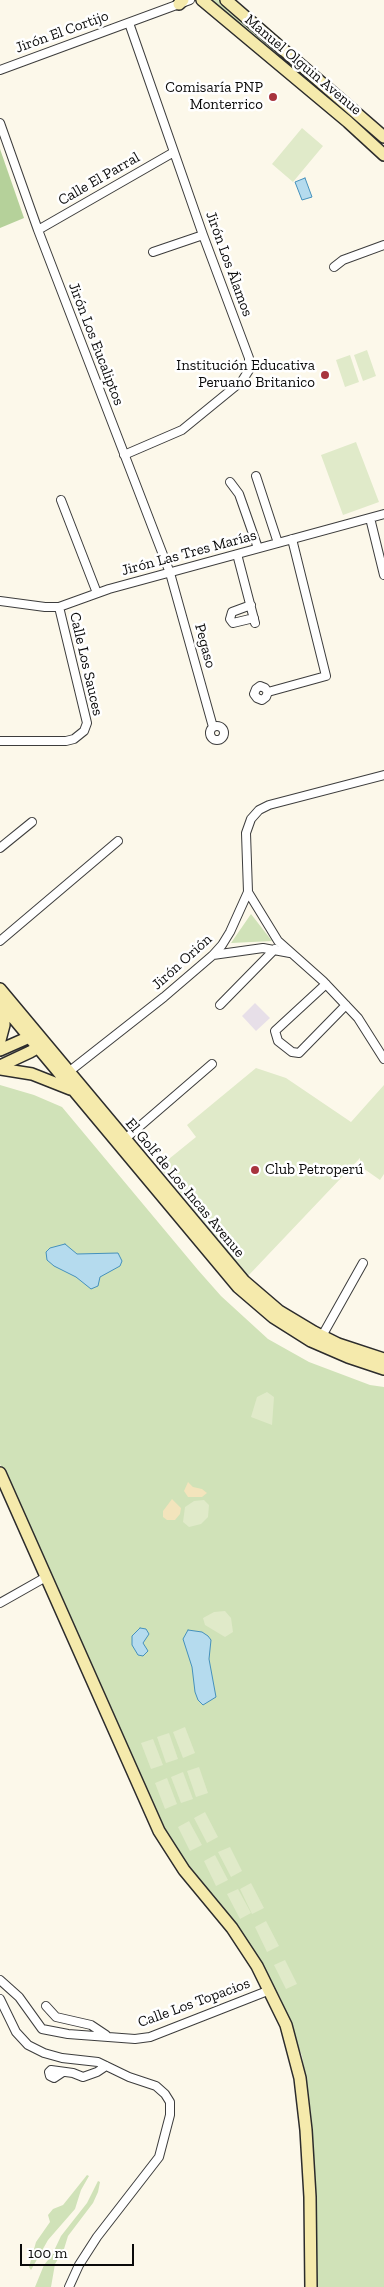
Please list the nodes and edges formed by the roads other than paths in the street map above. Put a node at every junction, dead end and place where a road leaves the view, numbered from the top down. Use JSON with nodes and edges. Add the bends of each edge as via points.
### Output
{"nodes":[{"id":1,"x":190,"y":0,"type":"edge"},
{"id":2,"x":202,"y":0,"type":"edge"},
{"id":3,"x":226,"y":0,"type":"edge"},
{"id":4,"x":181,"y":2,"type":"edge"},
{"id":5,"x":128,"y":23,"type":"junction"},
{"id":6,"x":0,"y":70,"type":"edge"},
{"id":7,"x":356,"y":113,"type":"junction"},
{"id":8,"x":348,"y":122,"type":"junction"},
{"id":9,"x":0,"y":123,"type":"edge"},
{"id":10,"x":384,"y":137,"type":"edge"},
{"id":11,"x":174,"y":152,"type":"junction"},
{"id":12,"x":384,"y":155,"type":"edge"},
{"id":13,"x":38,"y":230,"type":"junction"},
{"id":14,"x":203,"y":235,"type":"junction"},
{"id":15,"x":384,"y":245,"type":"edge"},
{"id":16,"x":153,"y":252,"type":"dead end"},
{"id":17,"x":334,"y":267,"type":"dead end"},
{"id":18,"x":124,"y":455,"type":"junction"},
{"id":19,"x":256,"y":476,"type":"dead end"},
{"id":20,"x":230,"y":482,"type":"dead end"},
{"id":21,"x":61,"y":500,"type":"dead end"},
{"id":22,"x":384,"y":514,"type":"edge"},
{"id":23,"x":370,"y":518,"type":"junction"},
{"id":24,"x":292,"y":539,"type":"junction"},
{"id":25,"x":278,"y":543,"type":"junction"},
{"id":26,"x":258,"y":548,"type":"junction"},
{"id":27,"x":238,"y":554,"type":"junction"},
{"id":28,"x":170,"y":573,"type":"junction"},
{"id":29,"x":384,"y":574,"type":"edge"},
{"id":30,"x":97,"y":593,"type":"junction"},
{"id":31,"x":0,"y":601,"type":"edge"},
{"id":32,"x":251,"y":605,"type":"junction"},
{"id":33,"x":59,"y":607,"type":"junction"},
{"id":34,"x":268,"y":692,"type":"dead end"},
{"id":35,"x":213,"y":727,"type":"dead end"},
{"id":36,"x":0,"y":741,"type":"edge"},
{"id":37,"x":384,"y":775,"type":"edge"},
{"id":38,"x":32,"y":822,"type":"dead end"},
{"id":39,"x":118,"y":841,"type":"dead end"},
{"id":40,"x":0,"y":848,"type":"edge"},
{"id":41,"x":248,"y":892,"type":"junction"},
{"id":42,"x":0,"y":941,"type":"edge"},
{"id":43,"x":275,"y":949,"type":"junction"},
{"id":44,"x":290,"y":954,"type":"junction"},
{"id":45,"x":213,"y":955,"type":"junction"},
{"id":46,"x":326,"y":984,"type":"junction"},
{"id":47,"x":0,"y":989,"type":"edge"},
{"id":48,"x":2,"y":1005,"type":"edge"},
{"id":49,"x":220,"y":1005,"type":"dead end"},
{"id":50,"x":346,"y":1005,"type":"junction"},
{"id":51,"x":0,"y":1040,"type":"edge"},
{"id":52,"x":36,"y":1040,"type":"junction"},
{"id":53,"x":0,"y":1050,"type":"edge"},
{"id":54,"x":384,"y":1059,"type":"edge"},
{"id":55,"x":212,"y":1064,"type":"dead end"},
{"id":56,"x":0,"y":1067,"type":"edge"},
{"id":57,"x":66,"y":1074,"type":"junction"},
{"id":58,"x":50,"y":1080,"type":"junction"},
{"id":59,"x":74,"y":1092,"type":"junction"},
{"id":60,"x":125,"y":1139,"type":"junction"},
{"id":61,"x":363,"y":1263,"type":"dead end"},
{"id":62,"x":322,"y":1336,"type":"junction"},
{"id":63,"x":384,"y":1359,"type":"edge"},
{"id":64,"x":384,"y":1369,"type":"edge"},
{"id":65,"x":0,"y":1473,"type":"edge"},
{"id":66,"x":46,"y":1577,"type":"junction"},
{"id":67,"x":0,"y":1603,"type":"edge"},
{"id":68,"x":0,"y":1980,"type":"edge"},
{"id":69,"x":270,"y":1990,"type":"junction"},
{"id":70,"x":0,"y":1999,"type":"edge"},
{"id":71,"x":46,"y":2006,"type":"dead end"},
{"id":72,"x":108,"y":2036,"type":"junction"},
{"id":73,"x":106,"y":2066,"type":"junction"},
{"id":74,"x":64,"y":2072,"type":"dead end"},
{"id":75,"x":69,"y":2287,"type":"edge"},
{"id":76,"x":311,"y":2287,"type":"edge"}],
"edges":[{"from":1,"to":4,"type":"street","name":"Jirón El Cortijo"},
{"from":2,"to":8,"type":"street","name":"Manuel Olguin Avenue"},
{"from":3,"to":7,"type":"street","name":"Manuel Olguin Avenue"},
{"from":4,"to":5,"type":"street","name":"Jirón El Cortijo"},
{"from":5,"to":6,"type":"street","name":"Jirón El Cortijo"},
{"from":5,"to":11,"type":"street","name":"Jirón Los Álamos"},
{"from":7,"to":8,"type":"street"},
{"from":7,"to":10,"type":"street","name":"Manuel Olguin Avenue"},
{"from":8,"to":12,"type":"street","name":"Manuel Olguin Avenue"},
{"from":9,"to":13,"type":"street","name":"Jirón Los Eucaliptos"},
{"from":11,"to":13,"type":"street","name":"Calle El Parral"},
{"from":11,"to":14,"type":"street","name":"Jirón Los Álamos"},
{"from":13,"to":18,"type":"street","name":"Jirón Los Eucaliptos"},
{"from":14,"to":16,"type":"street"},
{"from":14,"to":18,"type":"street","name":"Jirón Los Álamos","via":[[249,358],[249,370],[242,381],[182,430]]},
{"from":15,"to":17,"type":"street","via":[[343,260]]},
{"from":18,"to":28,"type":"street","name":"Jirón Los Eucaliptos"},
{"from":19,"to":25,"type":"street"},
{"from":20,"to":26,"type":"street","via":[[240,494]]},
{"from":21,"to":30,"type":"street"},
{"from":22,"to":23,"type":"street","name":"Jirón Las Tres Marías"},
{"from":23,"to":24,"type":"street","name":"Jirón Las Tres Marías"},
{"from":23,"to":29,"type":"street"},
{"from":24,"to":25,"type":"street","name":"Jirón Las Tres Marías"},
{"from":24,"to":34,"type":"street","via":[[326,676]]},
{"from":25,"to":26,"type":"street","name":"Jirón Las Tres Marías"},
{"from":26,"to":27,"type":"street","name":"Jirón Las Tres Marías"},
{"from":27,"to":28,"type":"street","name":"Jirón Las Tres Marías"},
{"from":27,"to":32,"type":"street"},
{"from":28,"to":30,"type":"street","name":"Jirón Las Tres Marías"},
{"from":28,"to":35,"type":"street","name":"Pegaso"},
{"from":30,"to":33,"type":"street","name":"Jirón Las Tres Marías"},
{"from":31,"to":33,"type":"street","name":"Jirón Las Tres Marías"},
{"from":32,"to":32,"type":"street","via":[[255,620],[233,623],[230,619],[232,612]]},
{"from":33,"to":36,"type":"street","name":"Calle Los Sauces","via":[[87,724],[74,739],[66,741]]},
{"from":37,"to":41,"type":"street","name":"Jirón Orión","via":[[259,810],[251,819],[246,833]]},
{"from":38,"to":40,"type":"street"},
{"from":39,"to":42,"type":"street"},
{"from":41,"to":44,"type":"street","via":[[266,925]]},
{"from":41,"to":45,"type":"street","name":"Jirón Orión","via":[[230,932]]},
{"from":43,"to":44,"type":"street"},
{"from":43,"to":45,"type":"street"},
{"from":43,"to":49,"type":"street"},
{"from":44,"to":46,"type":"street"},
{"from":45,"to":57,"type":"street","name":"Jirón Orión"},
{"from":46,"to":50,"type":"street"},
{"from":46,"to":50,"type":"street","via":[[275,1031],[278,1041],[292,1052],[299,1053]]},
{"from":47,"to":52,"type":"street","name":"El Golf de Los Incas Avenue"},
{"from":48,"to":51,"type":"street","via":[[4,1024]]},
{"from":48,"to":52,"type":"street","name":"El Golf de Los Incas Avenue"},
{"from":50,"to":54,"type":"street"},
{"from":52,"to":53,"type":"street"},
{"from":52,"to":56,"type":"street","via":[[14,1062]]},
{"from":52,"to":57,"type":"street","name":"El Golf de Los Incas Avenue"},
{"from":55,"to":60,"type":"street"},
{"from":56,"to":58,"type":"street"},
{"from":57,"to":58,"type":"street"},
{"from":57,"to":59,"type":"street","name":"El Golf de Los Incas Avenue"},
{"from":57,"to":60,"type":"street","name":"El Golf de Los Incas Avenue"},
{"from":58,"to":59,"type":"street"},
{"from":59,"to":64,"type":"street","name":"El Golf de Los Incas Avenue","via":[[224,1272],[255,1302],[320,1346]]},
{"from":60,"to":62,"type":"street","name":"El Golf de Los Incas Avenue","via":[[244,1281],[279,1311]]},
{"from":61,"to":62,"type":"street"},
{"from":62,"to":63,"type":"street","name":"El Golf de Los Incas Avenue"},
{"from":65,"to":66,"type":"street"},
{"from":66,"to":67,"type":"street"},
{"from":66,"to":69,"type":"street","via":[[159,1831],[184,1870],[232,1928]]},
{"from":68,"to":72,"type":"street","name":"Calle Los Topacios","via":[[19,1997],[42,2029]]},
{"from":69,"to":72,"type":"street","name":"Calle Los Topacios","via":[[150,2037]]},
{"from":69,"to":76,"type":"street","via":[[286,2025],[300,2078],[310,2197]]},
{"from":70,"to":73,"type":"street","via":[[16,2032],[28,2044],[44,2053]]},
{"from":71,"to":72,"type":"street","via":[[56,2017],[92,2025]]},
{"from":73,"to":74,"type":"street","via":[[84,2077]]},
{"from":73,"to":75,"type":"street","via":[[156,2086],[170,2102],[170,2115],[159,2157],[97,2238]]}]}
